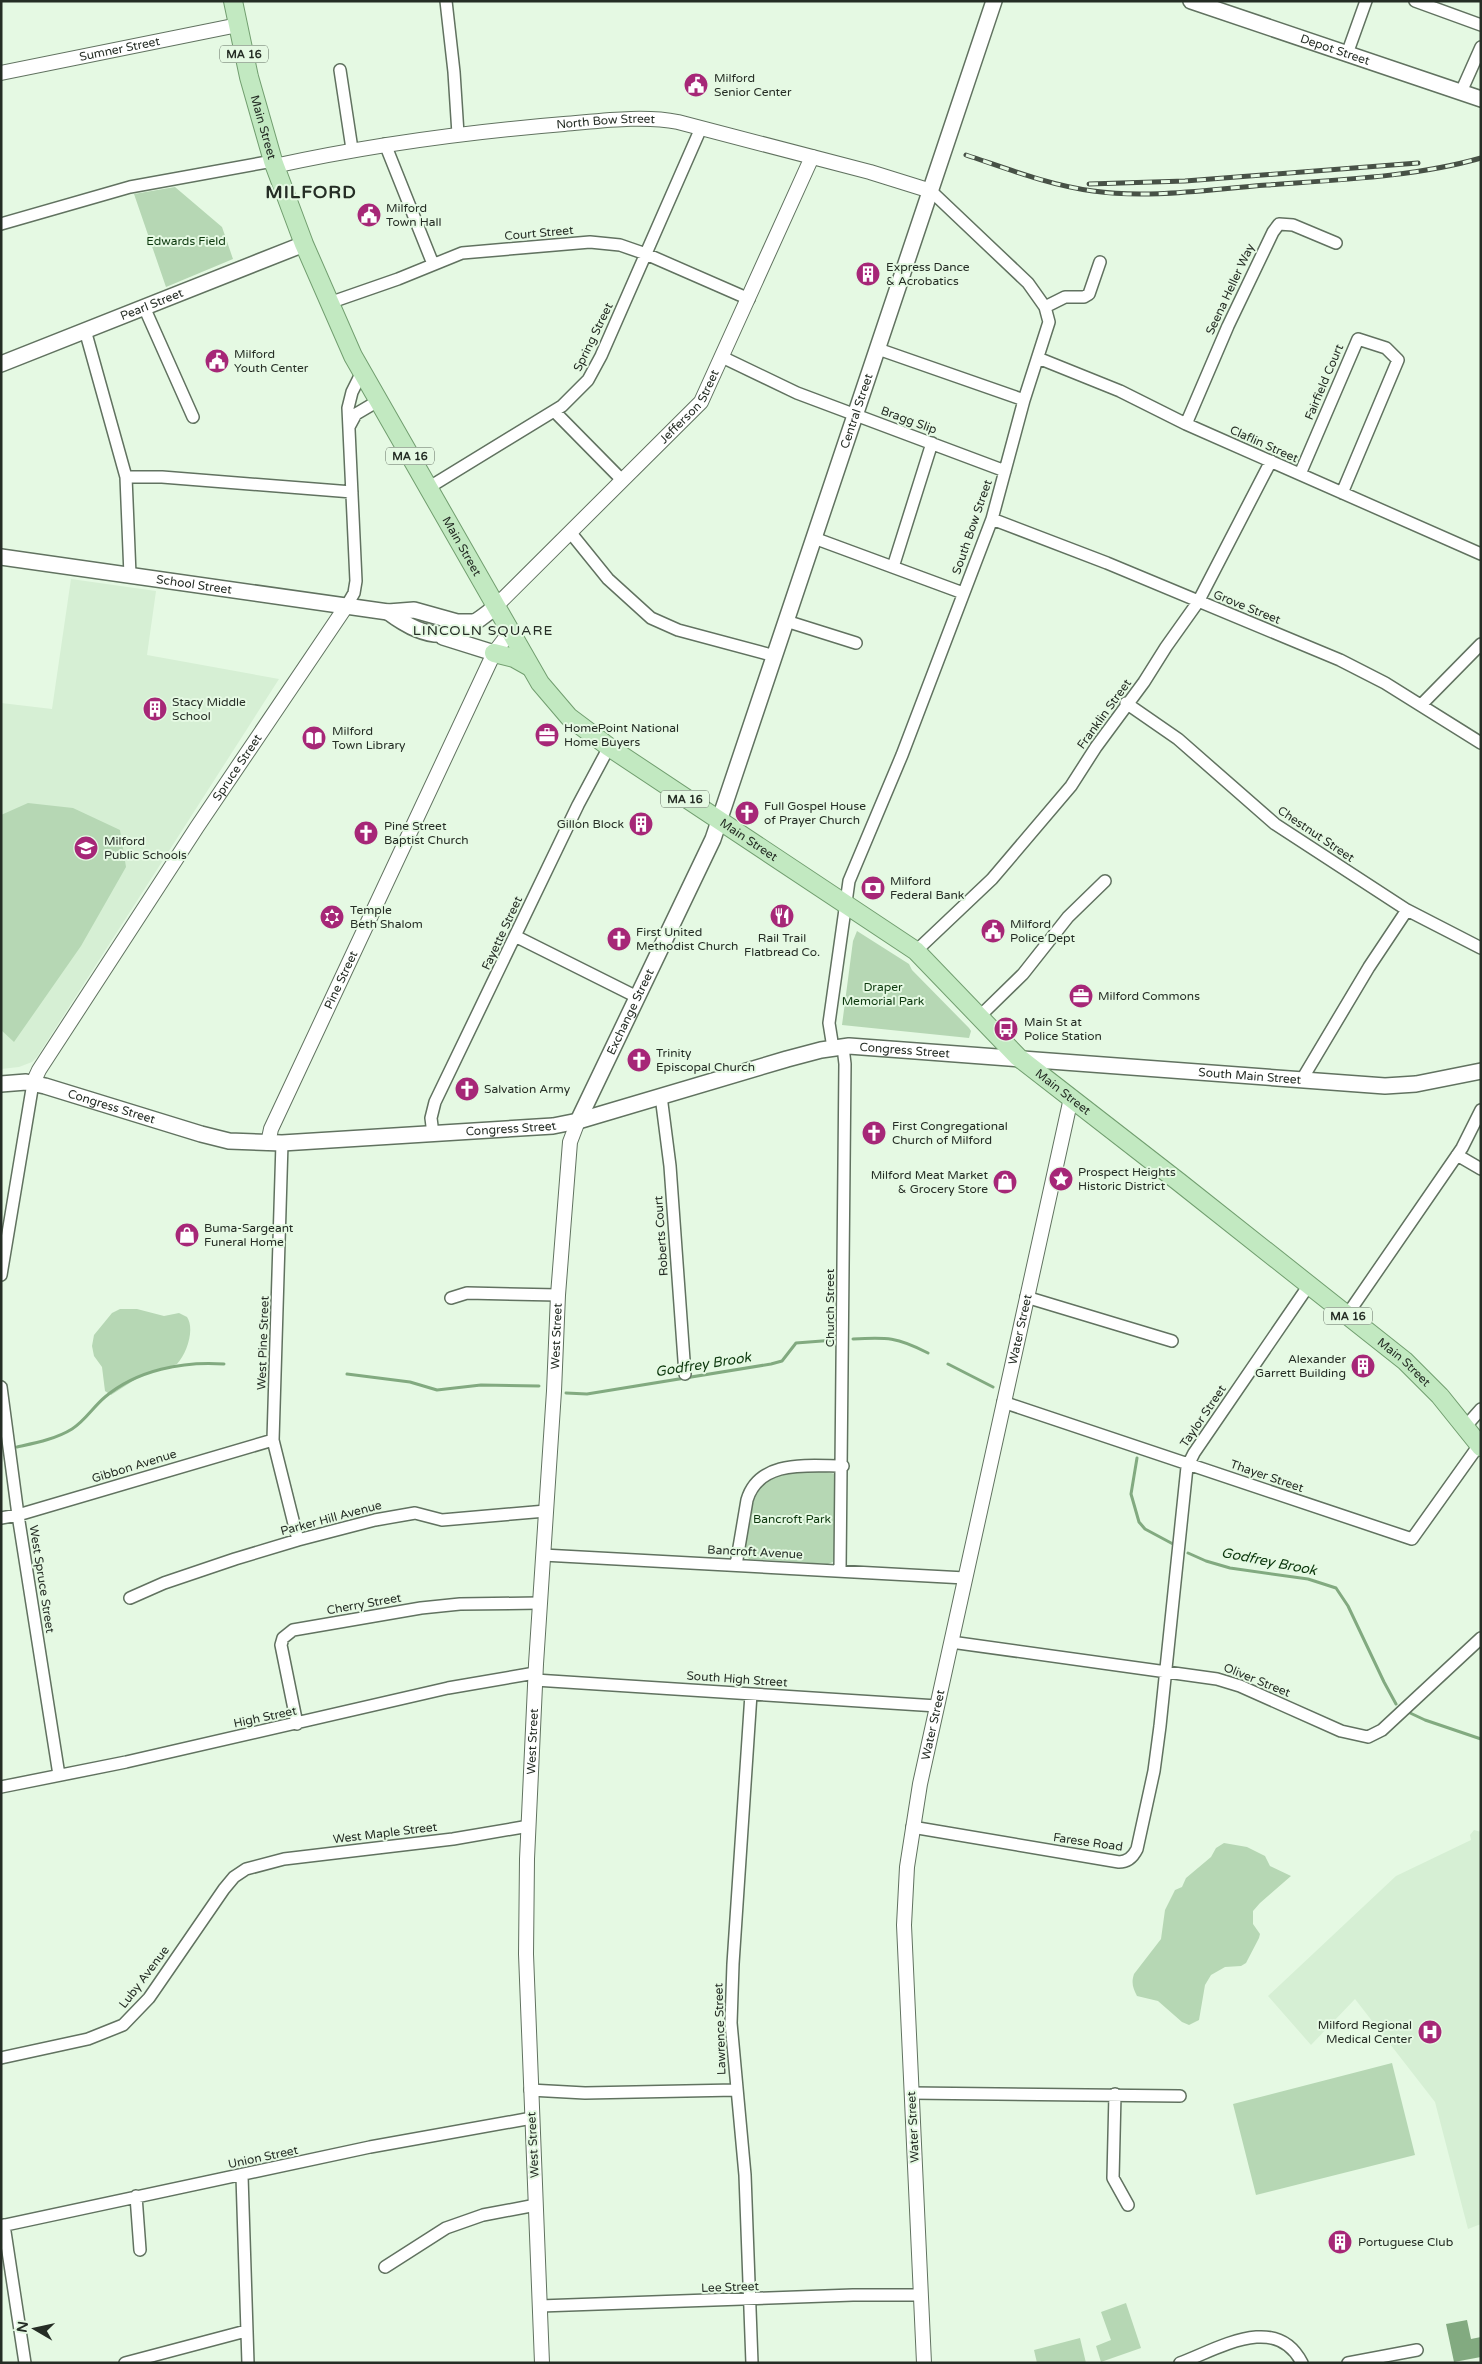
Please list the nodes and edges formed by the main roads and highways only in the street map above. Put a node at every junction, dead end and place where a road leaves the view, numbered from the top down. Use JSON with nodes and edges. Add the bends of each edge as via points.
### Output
{"nodes":[{"id":1,"x":233,"y":1,"type":"edge"},
{"id":2,"x":994,"y":1,"type":"edge"},
{"id":3,"x":1191,"y":1,"type":"edge"},
{"id":4,"x":1481,"y":99,"type":"edge"},
{"id":5,"x":304,"y":244,"type":"junction"},
{"id":6,"x":1,"y":364,"type":"edge"},
{"id":7,"x":1,"y":557,"type":"edge"},
{"id":8,"x":495,"y":607,"type":"junction"},
{"id":9,"x":388,"y":612,"type":"junction"},
{"id":10,"x":472,"y":622,"type":"junction"},
{"id":11,"x":434,"y":634,"type":"junction"},
{"id":12,"x":494,"y":653,"type":"joint"},
{"id":13,"x":530,"y":667,"type":"junction"},
{"id":14,"x":719,"y":821,"type":"junction"},
{"id":15,"x":1018,"y":1057,"type":"junction"},
{"id":16,"x":1481,"y":1071,"type":"edge"},
{"id":17,"x":1,"y":1084,"type":"edge"},
{"id":18,"x":578,"y":1121,"type":"junction"},
{"id":19,"x":1480,"y":1446,"type":"edge"}],
"edges":[{"from":1,"to":5,"type":"main road","name":"Main Street","number":"MA 16","via":[[273,163]]},
{"from":2,"to":14,"type":"main road","name":"Central Street"},
{"from":3,"to":4,"type":"main road","name":"Depot Street"},
{"from":5,"to":6,"type":"main road","name":"Pearl Street"},
{"from":5,"to":8,"type":"main road","name":"Main Street","number":"MA 16","via":[[362,372]]},
{"from":7,"to":9,"type":"main road","name":"School Street"},
{"from":8,"to":10,"type":"main road","name":"School Street"},
{"from":8,"to":13,"type":"main road","name":"Main Street","number":"MA 16"},
{"from":9,"to":10,"type":"main road","name":"School Street","via":[[414,610]]},
{"from":9,"to":11,"type":"main road","name":"School Street","via":[[405,623]]},
{"from":10,"to":11,"type":"main road","name":"School Street","via":[[454,634]]},
{"from":11,"to":12,"type":"main road"},
{"from":12,"to":13,"type":"main road"},
{"from":13,"to":14,"type":"main road","name":"Main Street","number":"MA 16","via":[[564,712],[609,747]]},
{"from":14,"to":15,"type":"main road","name":"Main Street","number":"MA 16","via":[[916,951]]},
{"from":14,"to":18,"type":"main road","name":"Exchange Street"},
{"from":15,"to":16,"type":"main road","name":"South Main Street","via":[[1385,1086],[1416,1084]]},
{"from":15,"to":18,"type":"main road","name":"Congress Street","via":[[838,1047]]},
{"from":15,"to":19,"type":"main road","name":"Main Street","number":"MA 16","via":[[1416,1371]]},
{"from":17,"to":18,"type":"main road","name":"Congress Street","via":[[33,1083],[230,1141],[275,1143],[525,1129]]}]}
